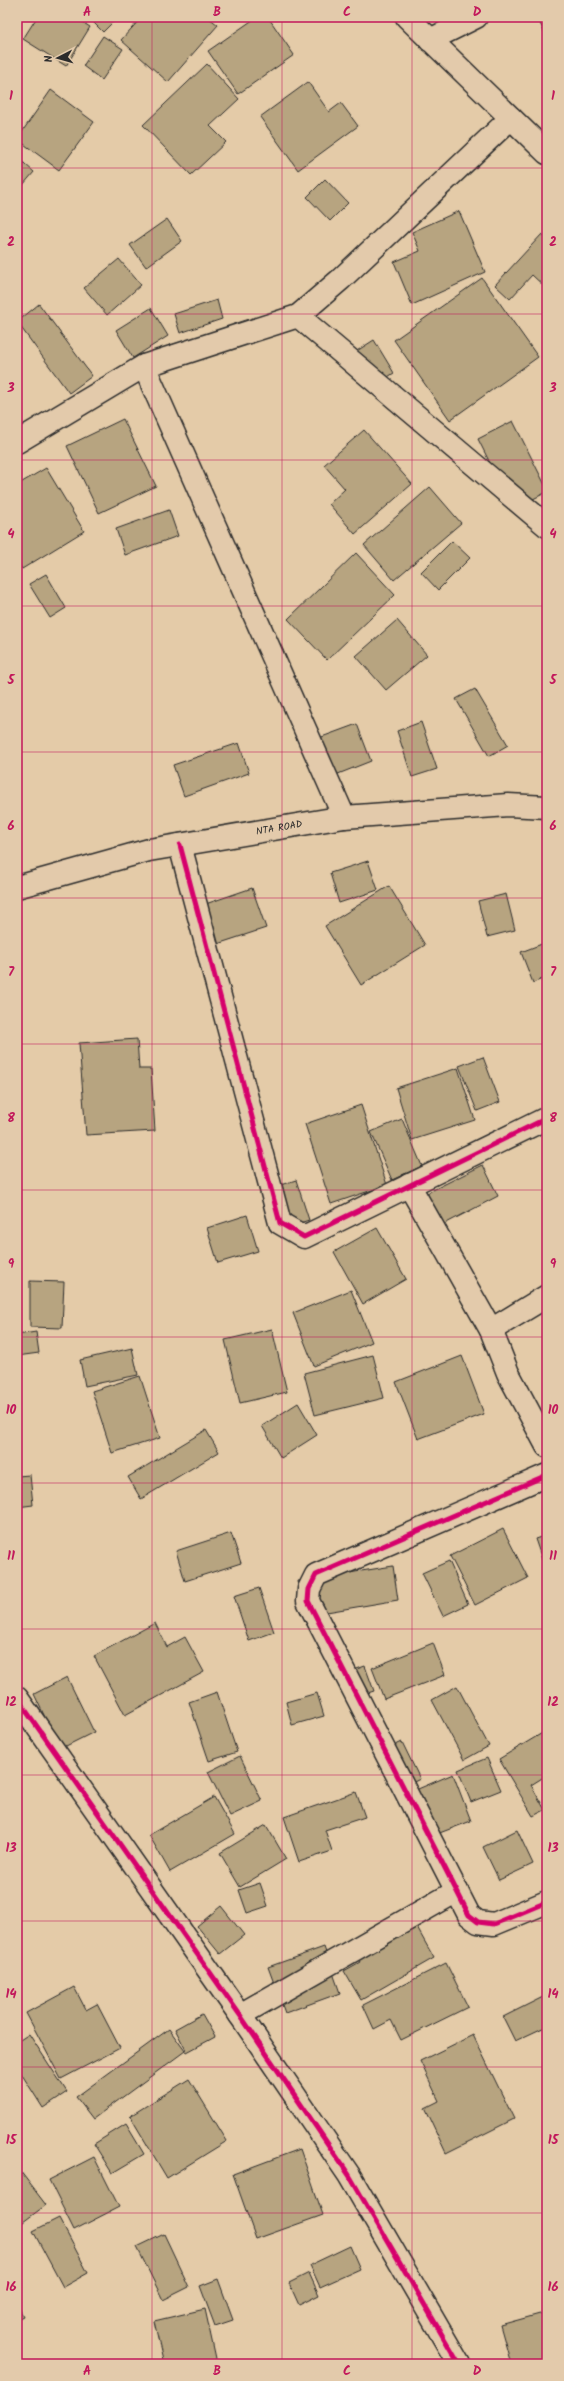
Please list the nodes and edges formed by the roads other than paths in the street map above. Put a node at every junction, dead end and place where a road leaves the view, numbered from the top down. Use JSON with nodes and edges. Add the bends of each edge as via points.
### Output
{"nodes":[{"id":1,"x":407,"y":17,"type":"edge"},
{"id":2,"x":476,"y":17,"type":"edge"},
{"id":3,"x":430,"y":40,"type":"junction"},
{"id":4,"x":511,"y":118,"type":"junction"},
{"id":5,"x":547,"y":153,"type":"edge"},
{"id":6,"x":298,"y":316,"type":"junction"},
{"id":7,"x":144,"y":366,"type":"junction"},
{"id":8,"x":17,"y":442,"type":"edge"},
{"id":9,"x":547,"y":526,"type":"edge"},
{"id":10,"x":547,"y":807,"type":"edge"},
{"id":11,"x":344,"y":817,"type":"junction"},
{"id":12,"x":180,"y":844,"type":"junction"},
{"id":13,"x":17,"y":887,"type":"edge"},
{"id":14,"x":547,"y":1118,"type":"edge"},
{"id":15,"x":409,"y":1185,"type":"junction"},
{"id":16,"x":547,"y":1296,"type":"edge"},
{"id":17,"x":491,"y":1330,"type":"junction"},
{"id":18,"x":547,"y":1446,"type":"edge"},
{"id":19,"x":547,"y":1475,"type":"edge"},
{"id":20,"x":17,"y":1698,"type":"edge"},
{"id":21,"x":457,"y":1891,"type":"junction"},
{"id":22,"x":547,"y":1902,"type":"edge"},
{"id":23,"x":240,"y":2015,"type":"junction"},
{"id":24,"x":459,"y":2364,"type":"edge"}],
"edges":[{"from":1,"to":3,"type":"street"},
{"from":2,"to":3,"type":"street"},
{"from":3,"to":4,"type":"street"},
{"from":4,"to":5,"type":"street"},
{"from":4,"to":6,"type":"street","via":[[341,279]]},
{"from":6,"to":7,"type":"street"},
{"from":6,"to":9,"type":"street"},
{"from":7,"to":8,"type":"street"},
{"from":7,"to":11,"type":"street"},
{"from":10,"to":11,"type":"street","name":"NTA ROAD","via":[[508,805]]},
{"from":11,"to":12,"type":"street","name":"NTA ROAD"},
{"from":12,"to":13,"type":"street","name":"NTA ROAD","via":[[149,850]]},
{"from":12,"to":15,"type":"street","via":[[280,1223],[304,1237]]},
{"from":14,"to":15,"type":"street"},
{"from":15,"to":17,"type":"street"},
{"from":16,"to":17,"type":"street"},
{"from":17,"to":18,"type":"street","via":[[508,1373]]},
{"from":19,"to":21,"type":"street","via":[[316,1575],[309,1589],[308,1601]]},
{"from":20,"to":23,"type":"street"},
{"from":21,"to":22,"type":"street","via":[[469,1914],[478,1922],[494,1924]]},
{"from":21,"to":23,"type":"street"},
{"from":23,"to":24,"type":"street","via":[[349,2175]]}]}
